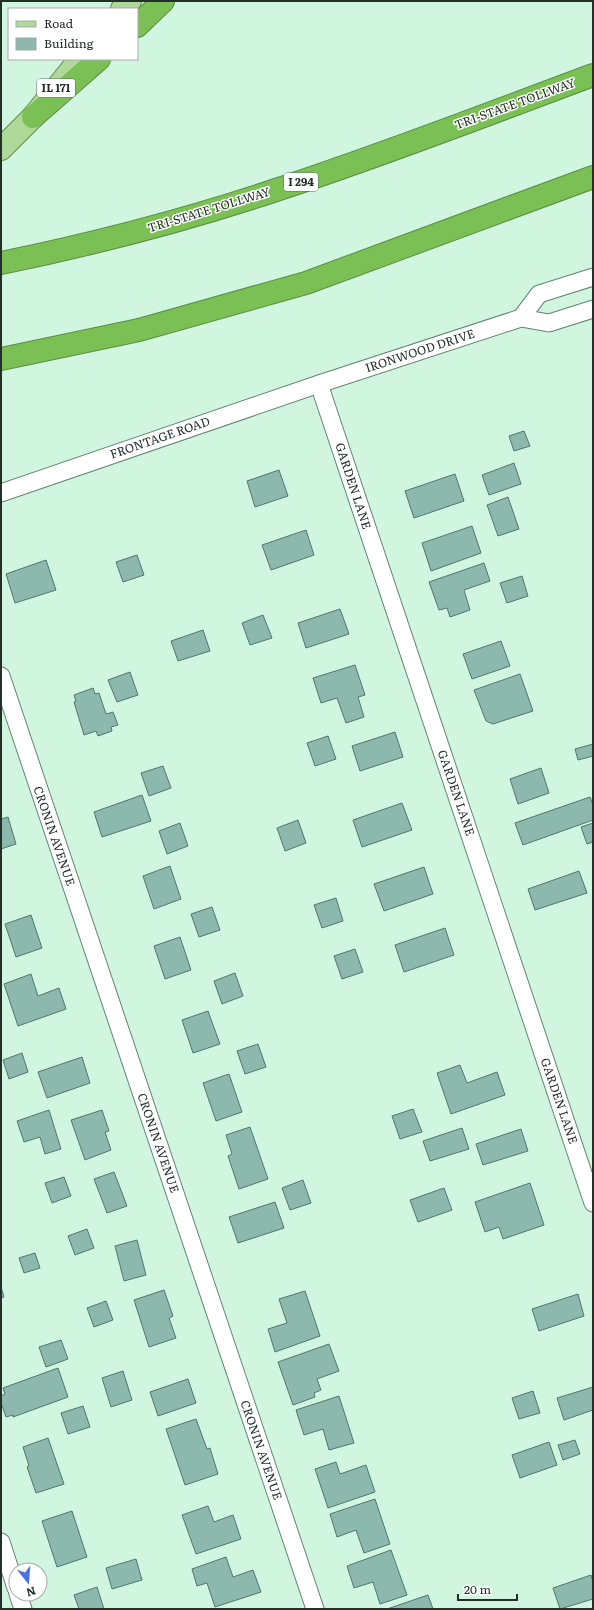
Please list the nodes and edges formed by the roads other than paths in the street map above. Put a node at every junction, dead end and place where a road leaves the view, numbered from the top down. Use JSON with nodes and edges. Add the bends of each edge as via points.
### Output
{"nodes":[{"id":1,"x":163,"y":1,"type":"edge"},
{"id":2,"x":138,"y":25,"type":"edge"},
{"id":3,"x":79,"y":60,"type":"edge"},
{"id":4,"x":98,"y":60,"type":"edge"},
{"id":5,"x":593,"y":75,"type":"edge"},
{"id":6,"x":33,"y":117,"type":"junction"},
{"id":7,"x":1,"y":149,"type":"edge"},
{"id":8,"x":593,"y":177,"type":"edge"},
{"id":9,"x":1,"y":263,"type":"edge"},
{"id":10,"x":593,"y":278,"type":"edge"},
{"id":11,"x":593,"y":309,"type":"edge"},
{"id":12,"x":521,"y":318,"type":"junction"},
{"id":13,"x":1,"y":359,"type":"edge"},
{"id":14,"x":319,"y":384,"type":"junction"},
{"id":15,"x":1,"y":493,"type":"edge"},
{"id":16,"x":1,"y":676,"type":"edge"},
{"id":17,"x":593,"y":1203,"type":"edge"},
{"id":18,"x":1,"y":1542,"type":"edge"},
{"id":19,"x":8,"y":1563,"type":"edge"},
{"id":20,"x":315,"y":1609,"type":"edge"}],
"edges":[{"from":1,"to":2,"type":"highway"},
{"from":3,"to":6,"type":"main road","number":"IL 171"},
{"from":4,"to":6,"type":"highway"},
{"from":5,"to":9,"type":"highway","name":"TRI-STATE TOLLWAY","number":"I 294","via":[[275,191],[134,232]]},
{"from":6,"to":7,"type":"main road","number":"IL 171"},
{"from":8,"to":13,"type":"highway","via":[[306,283],[139,330]]},
{"from":10,"to":12,"type":"street","via":[[539,294]]},
{"from":11,"to":12,"type":"street","via":[[549,324]]},
{"from":12,"to":14,"type":"street","name":"IRONWOOD DRIVE"},
{"from":14,"to":15,"type":"street","name":"FRONTAGE ROAD"},
{"from":14,"to":17,"type":"street","name":"GARDEN LANE"},
{"from":16,"to":20,"type":"street","name":"CRONIN AVENUE"},
{"from":18,"to":19,"type":"street"}]}
